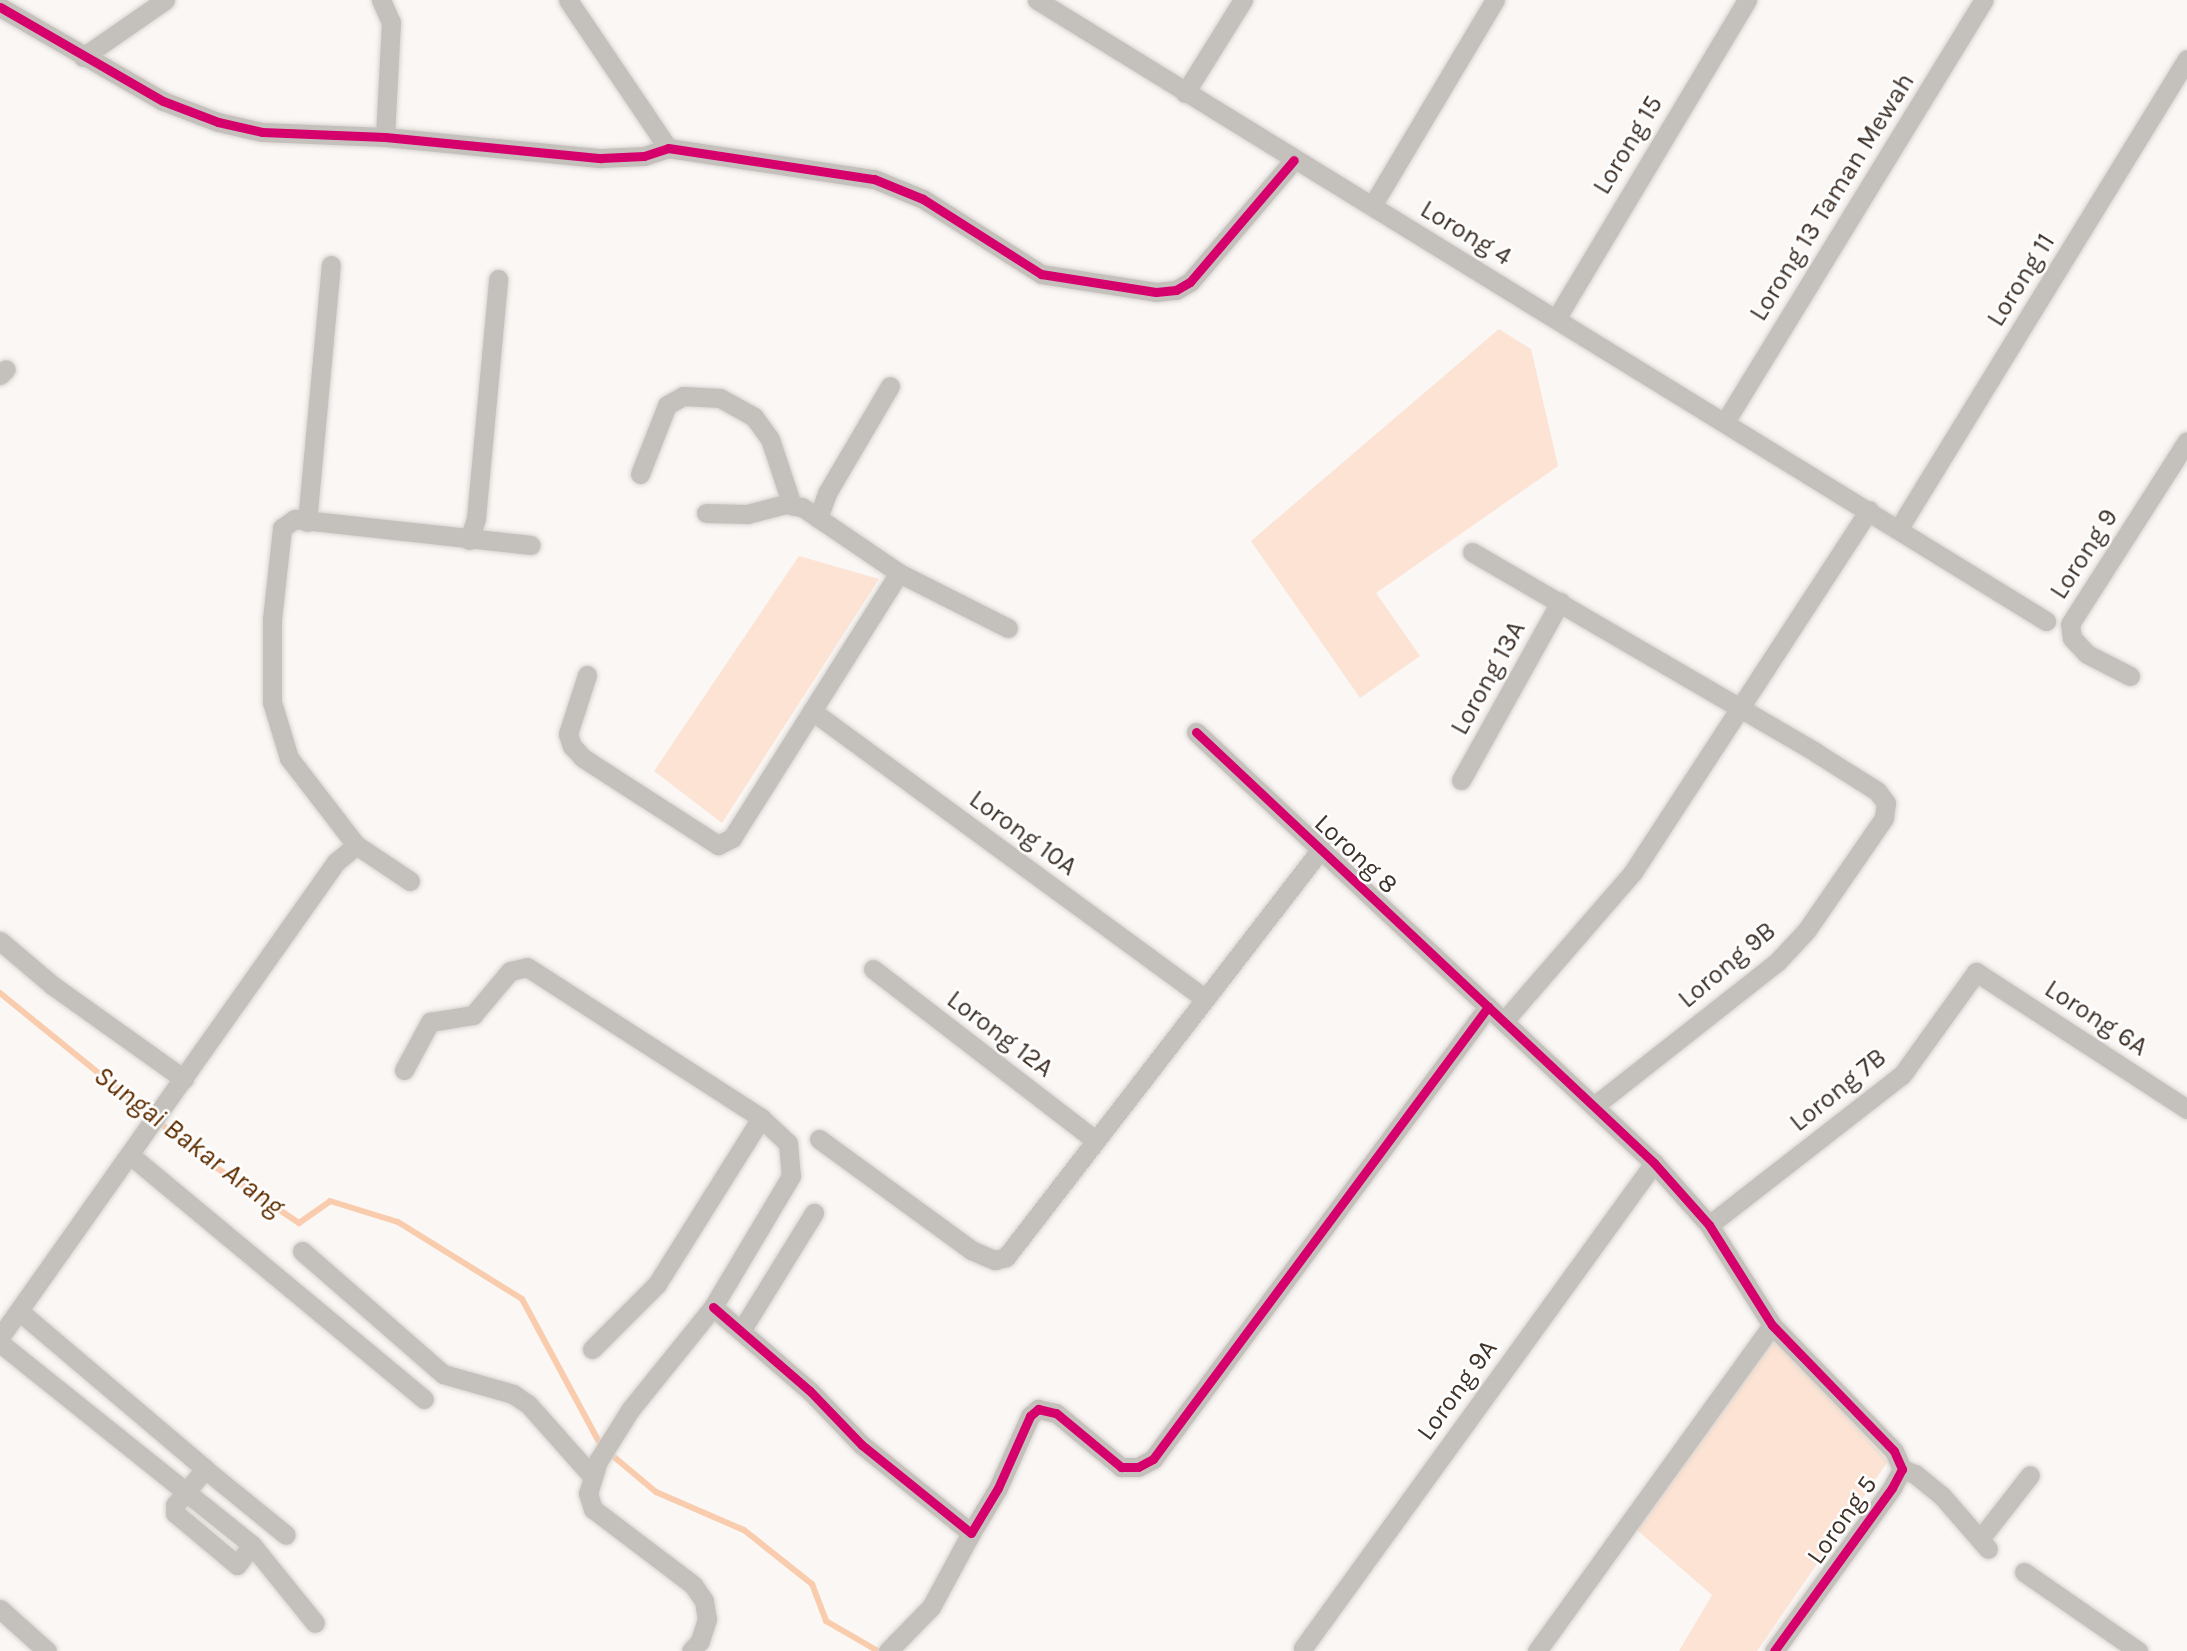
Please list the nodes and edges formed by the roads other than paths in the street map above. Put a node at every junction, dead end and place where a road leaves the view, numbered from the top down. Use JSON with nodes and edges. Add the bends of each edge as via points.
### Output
{"nodes":[{"id":1,"x":165,"y":0,"type":"edge"},
{"id":2,"x":381,"y":0,"type":"edge"},
{"id":3,"x":568,"y":0,"type":"edge"},
{"id":4,"x":1037,"y":0,"type":"edge"},
{"id":5,"x":1242,"y":0,"type":"edge"},
{"id":6,"x":1495,"y":0,"type":"edge"},
{"id":7,"x":1747,"y":0,"type":"edge"},
{"id":8,"x":1984,"y":0,"type":"edge"},
{"id":9,"x":0,"y":8,"type":"edge"},
{"id":10,"x":83,"y":57,"type":"junction"},
{"id":11,"x":2187,"y":60,"type":"edge"},
{"id":12,"x":1185,"y":93,"type":"junction"},
{"id":13,"x":385,"y":137,"type":"junction"},
{"id":14,"x":668,"y":148,"type":"junction"},
{"id":15,"x":1294,"y":160,"type":"junction"},
{"id":16,"x":1372,"y":206,"type":"junction"},
{"id":17,"x":331,"y":265,"type":"dead end"},
{"id":18,"x":498,"y":279,"type":"dead end"},
{"id":19,"x":1556,"y":318,"type":"junction"},
{"id":20,"x":890,"y":386,"type":"dead end"},
{"id":21,"x":1725,"y":422,"type":"junction"},
{"id":22,"x":2187,"y":441,"type":"edge"},
{"id":23,"x":640,"y":474,"type":"dead end"},
{"id":24,"x":792,"y":505,"type":"junction"},
{"id":25,"x":1869,"y":510,"type":"junction"},
{"id":26,"x":706,"y":513,"type":"dead end"},
{"id":27,"x":818,"y":518,"type":"junction"},
{"id":28,"x":307,"y":522,"type":"junction"},
{"id":29,"x":1899,"y":528,"type":"junction"},
{"id":30,"x":469,"y":540,"type":"junction"},
{"id":31,"x":531,"y":545,"type":"dead end"},
{"id":32,"x":1472,"y":552,"type":"dead end"},
{"id":33,"x":899,"y":573,"type":"junction"},
{"id":34,"x":1560,"y":602,"type":"junction"},
{"id":35,"x":2046,"y":621,"type":"dead end"},
{"id":36,"x":1008,"y":628,"type":"dead end"},
{"id":37,"x":587,"y":675,"type":"dead end"},
{"id":38,"x":2130,"y":676,"type":"dead end"},
{"id":39,"x":1737,"y":705,"type":"junction"},
{"id":40,"x":812,"y":711,"type":"junction"},
{"id":41,"x":1196,"y":732,"type":"dead end"},
{"id":42,"x":1461,"y":779,"type":"dead end"},
{"id":43,"x":356,"y":845,"type":"junction"},
{"id":44,"x":1321,"y":849,"type":"junction"},
{"id":45,"x":410,"y":881,"type":"dead end"},
{"id":46,"x":0,"y":941,"type":"edge"},
{"id":47,"x":873,"y":970,"type":"dead end"},
{"id":48,"x":1976,"y":972,"type":"joint"},
{"id":49,"x":1203,"y":997,"type":"junction"},
{"id":50,"x":1488,"y":1007,"type":"junction"},
{"id":51,"x":1504,"y":1021,"type":"junction"},
{"id":52,"x":404,"y":1070,"type":"dead end"},
{"id":53,"x":184,"y":1079,"type":"junction"},
{"id":54,"x":1594,"y":1106,"type":"junction"},
{"id":55,"x":2187,"y":1109,"type":"edge"},
{"id":56,"x":761,"y":1118,"type":"junction"},
{"id":57,"x":819,"y":1139,"type":"dead end"},
{"id":58,"x":1095,"y":1140,"type":"junction"},
{"id":59,"x":130,"y":1155,"type":"junction"},
{"id":60,"x":1654,"y":1163,"type":"junction"},
{"id":61,"x":814,"y":1213,"type":"dead end"},
{"id":62,"x":1709,"y":1225,"type":"junction"},
{"id":63,"x":303,"y":1251,"type":"dead end"},
{"id":64,"x":713,"y":1307,"type":"junction"},
{"id":65,"x":19,"y":1311,"type":"junction"},
{"id":66,"x":1772,"y":1325,"type":"junction"},
{"id":67,"x":741,"y":1331,"type":"junction"},
{"id":68,"x":0,"y":1337,"type":"edge"},
{"id":69,"x":0,"y":1343,"type":"edge"},
{"id":70,"x":592,"y":1349,"type":"dead end"},
{"id":71,"x":424,"y":1399,"type":"dead end"},
{"id":72,"x":595,"y":1468,"type":"junction"},
{"id":73,"x":205,"y":1469,"type":"junction"},
{"id":74,"x":1902,"y":1469,"type":"junction"},
{"id":75,"x":2030,"y":1475,"type":"dead end"},
{"id":76,"x":185,"y":1490,"type":"junction"},
{"id":77,"x":971,"y":1533,"type":"junction"},
{"id":78,"x":286,"y":1535,"type":"dead end"},
{"id":79,"x":2024,"y":1572,"type":"dead end"},
{"id":80,"x":0,"y":1609,"type":"edge"},
{"id":81,"x":316,"y":1623,"type":"dead end"},
{"id":82,"x":702,"y":1648,"type":"edge"},
{"id":83,"x":1303,"y":1648,"type":"dead end"},
{"id":84,"x":890,"y":1649,"type":"edge"},
{"id":85,"x":1776,"y":1650,"type":"edge"},
{"id":86,"x":47,"y":1651,"type":"edge"},
{"id":87,"x":1537,"y":1651,"type":"edge"},
{"id":88,"x":2138,"y":1651,"type":"edge"}],
"edges":[{"from":1,"to":10,"type":"street"},
{"from":2,"to":13,"type":"street","via":[[391,22]]},
{"from":3,"to":14,"type":"street"},
{"from":4,"to":12,"type":"street","name":"Lorong 4"},
{"from":5,"to":12,"type":"street"},
{"from":6,"to":16,"type":"street"},
{"from":7,"to":19,"type":"street","name":"Lorong 15"},
{"from":8,"to":21,"type":"street","name":"Lorong 13 Taman Mewah"},
{"from":9,"to":10,"type":"street"},
{"from":10,"to":13,"type":"street","via":[[163,101],[218,122],[262,132]]},
{"from":11,"to":29,"type":"street","name":"Lorong 11"},
{"from":12,"to":15,"type":"street","name":"Lorong 4"},
{"from":13,"to":14,"type":"street","via":[[601,158],[644,156]]},
{"from":14,"to":15,"type":"street","via":[[874,179],[923,199],[1041,274],[1156,292],[1176,290],[1191,282]]},
{"from":15,"to":16,"type":"street","name":"Lorong 4"},
{"from":16,"to":19,"type":"street","name":"Lorong 4"},
{"from":17,"to":28,"type":"street"},
{"from":18,"to":30,"type":"street","via":[[476,518]]},
{"from":19,"to":21,"type":"street","name":"Lorong 4"},
{"from":20,"to":27,"type":"street","via":[[827,493]]},
{"from":21,"to":25,"type":"street","name":"Lorong 4"},
{"from":22,"to":38,"type":"street","name":"Lorong 9","via":[[2070,624],[2071,638],[2087,654]]},
{"from":23,"to":24,"type":"street","via":[[667,405],[683,396],[720,398],[754,417],[770,439]]},
{"from":24,"to":26,"type":"street","via":[[747,514]]},
{"from":24,"to":27,"type":"street"},
{"from":25,"to":29,"type":"street","name":"Lorong 4"},
{"from":25,"to":39,"type":"street"},
{"from":27,"to":33,"type":"street"},
{"from":28,"to":30,"type":"street"},
{"from":28,"to":43,"type":"street","via":[[288,520],[278,539],[272,702],[289,758]]},
{"from":29,"to":35,"type":"street","name":"Lorong 4"},
{"from":30,"to":31,"type":"street"},
{"from":32,"to":34,"type":"street"},
{"from":33,"to":36,"type":"street"},
{"from":33,"to":40,"type":"street"},
{"from":34,"to":39,"type":"street"},
{"from":34,"to":42,"type":"street","name":"Lorong 13A"},
{"from":37,"to":40,"type":"street","via":[[568,734],[572,746],[583,758],[718,845],[732,838]]},
{"from":39,"to":51,"type":"street","via":[[1633,872]]},
{"from":39,"to":54,"type":"street","name":"Lorong 9B","via":[[1877,791],[1886,803],[1884,818],[1805,931],[1777,962]]},
{"from":40,"to":49,"type":"street","name":"Lorong 10A"},
{"from":41,"to":44,"type":"street","name":"Lorong 8"},
{"from":43,"to":45,"type":"street"},
{"from":43,"to":53,"type":"street","via":[[336,862]]},
{"from":44,"to":49,"type":"street"},
{"from":44,"to":50,"type":"street","name":"Lorong 8"},
{"from":46,"to":53,"type":"street","via":[[52,985]]},
{"from":47,"to":58,"type":"street","name":"Lorong 12A"},
{"from":48,"to":55,"type":"street","name":"Lorong 6A"},
{"from":48,"to":62,"type":"street","name":"Lorong 7B","via":[[1902,1075]]},
{"from":49,"to":58,"type":"street"},
{"from":50,"to":51,"type":"street","name":"Lorong 8"},
{"from":50,"to":77,"type":"street","via":[[1153,1459],[1138,1467],[1121,1467],[1056,1413],[1038,1409],[1030,1416],[998,1488]]},
{"from":51,"to":54,"type":"street","name":"Lorong 8"},
{"from":52,"to":56,"type":"street","via":[[430,1023],[473,1015],[510,971],[527,967]]},
{"from":53,"to":59,"type":"street"},
{"from":54,"to":60,"type":"street","name":"Lorong 8"},
{"from":56,"to":64,"type":"street","via":[[788,1143],[791,1176]]},
{"from":56,"to":70,"type":"street","via":[[657,1284]]},
{"from":57,"to":58,"type":"street","via":[[971,1250],[996,1260],[1017,1247]]},
{"from":59,"to":65,"type":"street"},
{"from":59,"to":71,"type":"street"},
{"from":60,"to":62,"type":"street","name":"Lorong 5"},
{"from":60,"to":83,"type":"street","name":"Lorong 9A"},
{"from":61,"to":67,"type":"street"},
{"from":62,"to":66,"type":"street","name":"Lorong 5"},
{"from":63,"to":72,"type":"street","via":[[443,1374],[513,1394]]},
{"from":64,"to":67,"type":"street"},
{"from":64,"to":72,"type":"street","via":[[630,1410]]},
{"from":65,"to":68,"type":"street"},
{"from":65,"to":73,"type":"street"},
{"from":66,"to":74,"type":"street","name":"Lorong 5","via":[[1894,1451]]},
{"from":66,"to":87,"type":"street"},
{"from":67,"to":77,"type":"street","via":[[810,1391],[862,1445]]},
{"from":69,"to":76,"type":"street"},
{"from":72,"to":82,"type":"street","via":[[588,1493],[593,1509],[693,1586],[704,1601],[707,1619]]},
{"from":73,"to":76,"type":"street"},
{"from":73,"to":78,"type":"street"},
{"from":74,"to":75,"type":"street","via":[[1942,1496],[1984,1544]]},
{"from":74,"to":85,"type":"street","name":"Lorong 5"},
{"from":76,"to":81,"type":"street","via":[[175,1513],[237,1565],[253,1545]]},
{"from":77,"to":84,"type":"street","via":[[931,1608]]},
{"from":79,"to":88,"type":"street"},
{"from":80,"to":86,"type":"street"}]}
